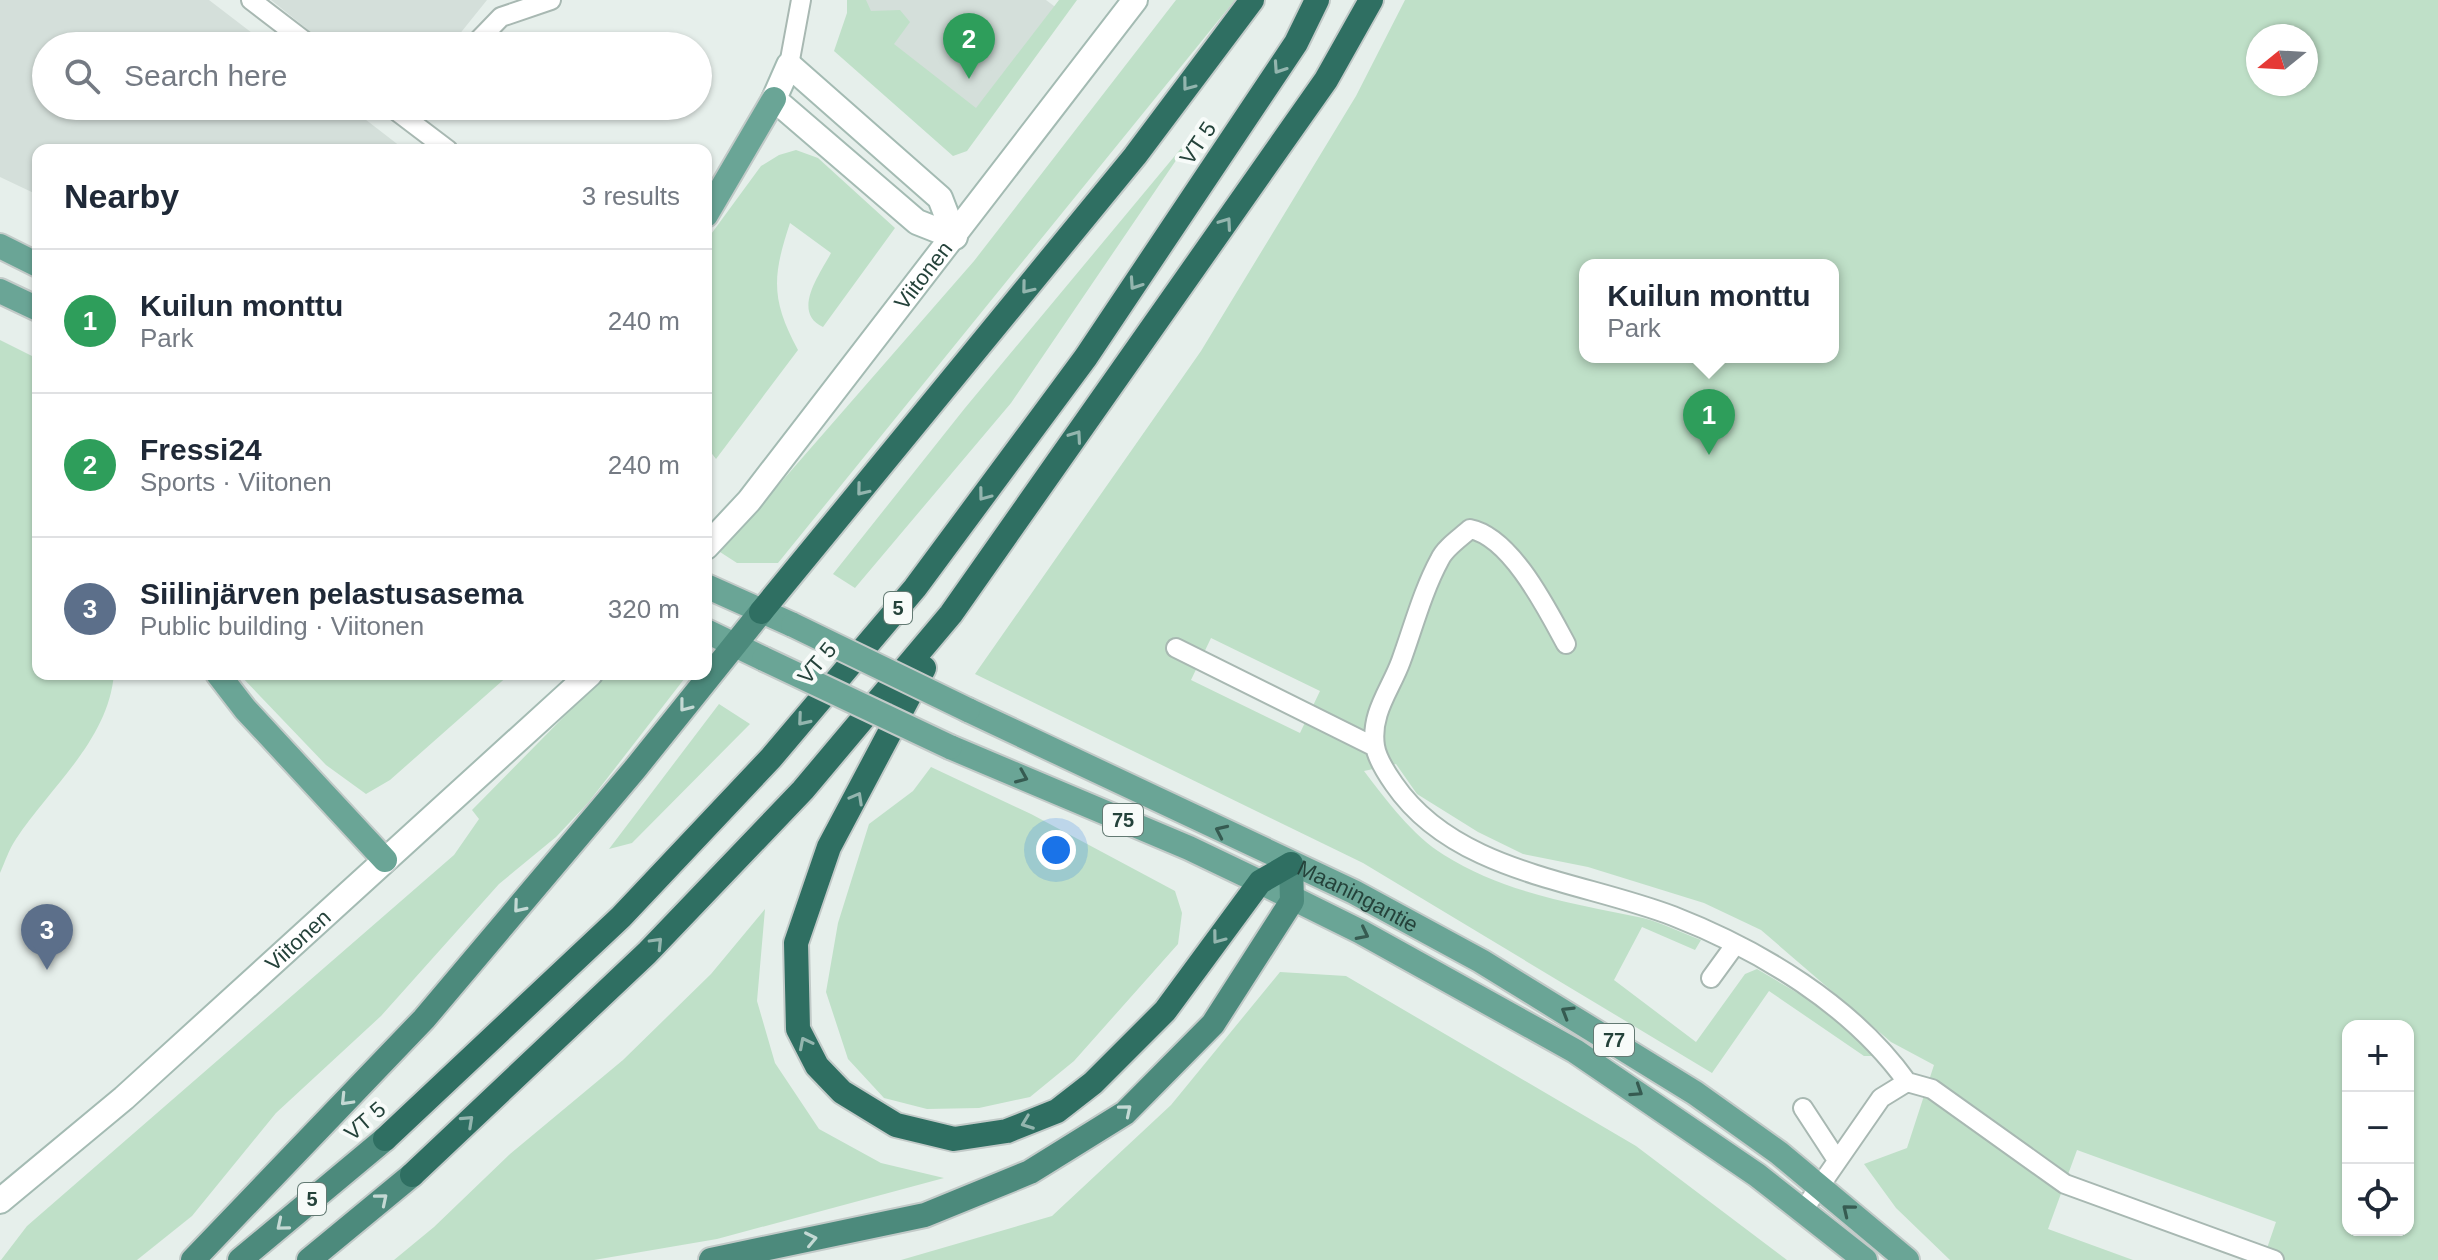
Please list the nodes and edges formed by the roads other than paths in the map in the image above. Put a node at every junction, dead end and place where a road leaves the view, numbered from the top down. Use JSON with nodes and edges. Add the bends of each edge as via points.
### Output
{"nodes":[{"id":1,"x":251,"y":0,"type":"edge"},
{"id":2,"x":551,"y":0,"type":"edge"},
{"id":3,"x":801,"y":0,"type":"edge"},
{"id":4,"x":1135,"y":0,"type":"edge"},
{"id":5,"x":1252,"y":0,"type":"edge"},
{"id":6,"x":1317,"y":0,"type":"edge"},
{"id":7,"x":1371,"y":0,"type":"edge"},
{"id":8,"x":293,"y":32,"type":"edge"},
{"id":9,"x":487,"y":32,"type":"edge"},
{"id":10,"x":789,"y":65,"type":"junction"},
{"id":11,"x":774,"y":99,"type":"junction"},
{"id":12,"x":414,"y":120,"type":"edge"},
{"id":13,"x":441,"y":144,"type":"edge"},
{"id":14,"x":712,"y":205,"type":"edge"},
{"id":15,"x":955,"y":237,"type":"junction"},
{"id":16,"x":0,"y":246,"type":"edge"},
{"id":17,"x":32,"y":262,"type":"edge"},
{"id":18,"x":0,"y":291,"type":"edge"},
{"id":19,"x":32,"y":306,"type":"edge"},
{"id":20,"x":712,"y":541,"type":"edge"},
{"id":21,"x":712,"y":589,"type":"edge"},
{"id":22,"x":761,"y":612,"type":"junction"},
{"id":23,"x":951,"y":614,"type":"junction"},
{"id":24,"x":712,"y":634,"type":"edge"},
{"id":25,"x":1566,"y":644,"type":"dead end"},
{"id":26,"x":734,"y":645,"type":"junction"},
{"id":27,"x":1176,"y":648,"type":"dead end"},
{"id":28,"x":712,"y":673,"type":"edge"},
{"id":29,"x":223,"y":680,"type":"edge"},
{"id":30,"x":583,"y":680,"type":"edge"},
{"id":31,"x":706,"y":680,"type":"edge"},
{"id":32,"x":1375,"y":747,"type":"junction"},
{"id":33,"x":385,"y":860,"type":"junction"},
{"id":34,"x":1291,"y":864,"type":"junction"},
{"id":35,"x":1260,"y":882,"type":"junction"},
{"id":36,"x":1292,"y":901,"type":"junction"},
{"id":37,"x":1735,"y":945,"type":"junction"},
{"id":38,"x":1711,"y":978,"type":"dead end"},
{"id":39,"x":1907,"y":1082,"type":"junction"},
{"id":40,"x":1803,"y":1108,"type":"dead end"},
{"id":41,"x":1837,"y":1160,"type":"junction"},
{"id":42,"x":1819,"y":1186,"type":"junction"},
{"id":43,"x":0,"y":1201,"type":"edge"},
{"id":44,"x":1804,"y":1209,"type":"junction"},
{"id":45,"x":193,"y":1260,"type":"edge"},
{"id":46,"x":240,"y":1260,"type":"edge"},
{"id":47,"x":309,"y":1260,"type":"edge"},
{"id":48,"x":711,"y":1260,"type":"edge"},
{"id":49,"x":1865,"y":1260,"type":"edge"},
{"id":50,"x":1907,"y":1260,"type":"edge"},
{"id":51,"x":2274,"y":1260,"type":"edge"}],
"edges":[{"from":1,"to":8,"type":"street"},
{"from":2,"to":9,"type":"street","via":[[501,17]]},
{"from":3,"to":10,"type":"street"},
{"from":4,"to":15,"type":"main road","name":"Viitonen"},
{"from":5,"to":22,"type":"highway","one_way":true,"via":[[1135,156]]},
{"from":6,"to":46,"type":"highway","name":"VT 5","number":"5","one_way":true,"via":[[1296,43],[1086,357],[915,588],[771,758],[621,917],[385,1139]]},
{"from":23,"to":7,"type":"highway","number":"5","one_way":true,"via":[[1326,80]]},
{"from":10,"to":11,"type":"main road"},
{"from":10,"to":15,"type":"main road","via":[[940,198]]},
{"from":11,"to":14,"type":"main road"},
{"from":11,"to":15,"type":"main road","via":[[917,222]]},
{"from":12,"to":13,"type":"street"},
{"from":15,"to":20,"type":"main road","name":"Viitonen","via":[[749,501]]},
{"from":16,"to":17,"type":"main road"},
{"from":18,"to":19,"type":"main road"},
{"from":21,"to":22,"type":"main road","number":"75"},
{"from":22,"to":26,"type":"highway"},
{"from":34,"to":22,"type":"main road","name":"Maaningantie","number":"75","one_way":true,"bridge":true},
{"from":35,"to":23,"type":"highway","one_way":true,"via":[[1165,1011],[1057,1111],[1007,1131],[954,1139],[896,1125],[842,1092],[817,1066],[798,1029],[796,943],[829,847]]},
{"from":47,"to":23,"type":"highway","number":"5","one_way":true,"via":[[412,1175],[658,942],[803,790]]},
{"from":24,"to":26,"type":"main road","number":"75"},
{"from":25,"to":32,"type":"street","via":[[1510,553],[1483,532],[1470,529],[1441,556],[1377,713]]},
{"from":26,"to":28,"type":"highway","one_way":true},
{"from":26,"to":35,"type":"main road","name":"Maaningantie","number":"75","one_way":true,"bridge":true,"via":[[950,747]]},
{"from":27,"to":32,"type":"street"},
{"from":29,"to":33,"type":"main road"},
{"from":30,"to":33,"type":"main road","name":"Viitonen"},
{"from":31,"to":45,"type":"highway","one_way":true,"via":[[424,1019]]},
{"from":32,"to":37,"type":"street","via":[[1408,805],[1446,835],[1514,868],[1673,916]]},
{"from":33,"to":43,"type":"main road","name":"Viitonen","via":[[124,1098]]},
{"from":34,"to":35,"type":"highway"},
{"from":34,"to":36,"type":"highway"},
{"from":42,"to":34,"type":"main road","name":"Maaningantie","number":"77","one_way":true,"via":[[1695,1093],[1611,1039],[1392,912]]},
{"from":35,"to":36,"type":"main road","name":"Maaningantie","number":"75"},
{"from":36,"to":44,"type":"main road","name":"Maaningantie","number":"77","one_way":true,"via":[[1361,932],[1575,1051]]},
{"from":48,"to":36,"type":"highway","one_way":true,"via":[[925,1215],[1030,1172],[1125,1113],[1213,1024]]},
{"from":37,"to":38,"type":"street"},
{"from":37,"to":39,"type":"street","via":[[1826,999],[1885,1051]]},
{"from":39,"to":41,"type":"street","via":[[1881,1098]]},
{"from":39,"to":51,"type":"street","via":[[1932,1089],[2065,1184]]},
{"from":40,"to":41,"type":"street"},
{"from":41,"to":42,"type":"street"},
{"from":42,"to":44,"type":"street"},
{"from":50,"to":42,"type":"main road","name":"Maaningantie","number":"77","one_way":true},
{"from":44,"to":49,"type":"main road","name":"Maaningantie","number":"77"}]}
